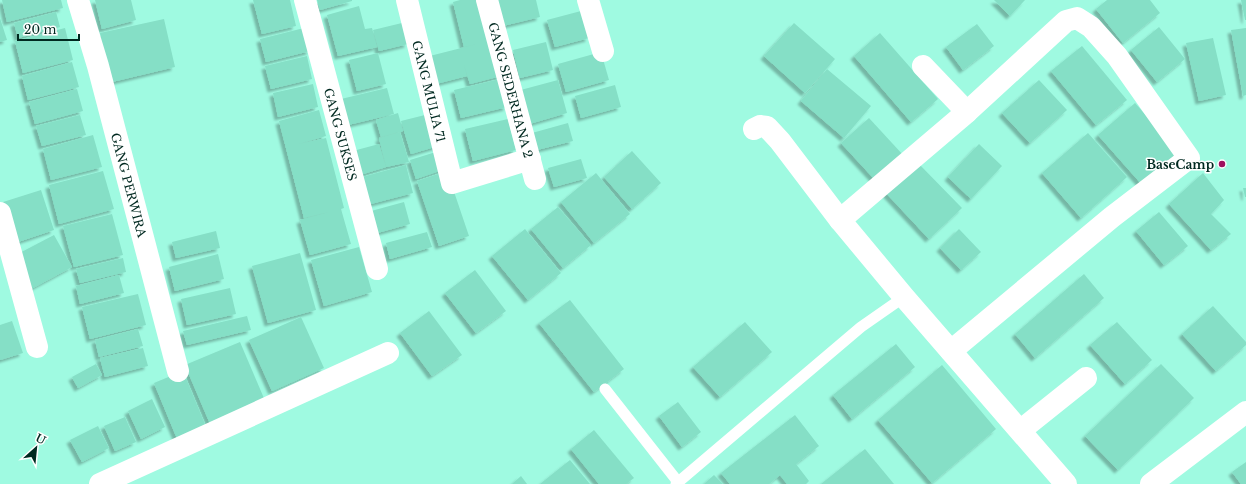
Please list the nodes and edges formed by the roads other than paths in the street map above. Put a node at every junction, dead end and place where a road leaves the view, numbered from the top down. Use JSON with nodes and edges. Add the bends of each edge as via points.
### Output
{"nodes":[{"id":1,"x":78,"y":0,"type":"edge"},
{"id":2,"x":305,"y":0,"type":"edge"},
{"id":3,"x":407,"y":0,"type":"edge"},
{"id":4,"x":487,"y":0,"type":"edge"},
{"id":5,"x":588,"y":0,"type":"edge"},
{"id":6,"x":603,"y":51,"type":"dead end"},
{"id":7,"x":923,"y":66,"type":"dead end"},
{"id":8,"x":967,"y":112,"type":"junction"},
{"id":9,"x":754,"y":129,"type":"dead end"},
{"id":10,"x":533,"y":169,"type":"joint"},
{"id":11,"x":0,"y":213,"type":"edge"},
{"id":12,"x":840,"y":220,"type":"junction"},
{"id":13,"x":377,"y":269,"type":"dead end"},
{"id":14,"x":904,"y":297,"type":"junction"},
{"id":15,"x":37,"y":347,"type":"dead end"},
{"id":16,"x":951,"y":351,"type":"junction"},
{"id":17,"x":388,"y":353,"type":"dead end"},
{"id":18,"x":178,"y":370,"type":"dead end"},
{"id":19,"x":1086,"y":378,"type":"dead end"},
{"id":20,"x":605,"y":389,"type":"dead end"},
{"id":21,"x":1246,"y":412,"type":"edge"},
{"id":22,"x":1021,"y":430,"type":"junction"},
{"id":23,"x":677,"y":483,"type":"edge"},
{"id":24,"x":100,"y":484,"type":"edge"},
{"id":25,"x":1066,"y":484,"type":"edge"},
{"id":26,"x":1151,"y":484,"type":"edge"}],
"edges":[{"from":1,"to":18,"type":"street","name":"GANG PERWIRA","via":[[98,66]]},
{"from":2,"to":13,"type":"street","name":"GANG SUKSES"},
{"from":3,"to":10,"type":"street","name":"GANG MULIA 71","via":[[452,182]]},
{"from":4,"to":10,"type":"street","name":"GANG SEDERHANA 2"},
{"from":5,"to":6,"type":"street"},
{"from":7,"to":8,"type":"street"},
{"from":8,"to":12,"type":"street"},
{"from":8,"to":16,"type":"street","via":[[1066,21],[1077,18],[1091,27],[1117,56],[1189,158],[1112,217]]},
{"from":9,"to":12,"type":"street","via":[[760,126],[767,127]]},
{"from":11,"to":15,"type":"street"},
{"from":12,"to":14,"type":"street"},
{"from":14,"to":16,"type":"street"},
{"from":14,"to":23,"type":"lane","via":[[849,337]]},
{"from":16,"to":22,"type":"street"},
{"from":17,"to":24,"type":"street"},
{"from":19,"to":22,"type":"street"},
{"from":20,"to":23,"type":"lane"},
{"from":21,"to":26,"type":"street"},
{"from":22,"to":25,"type":"street"}]}
